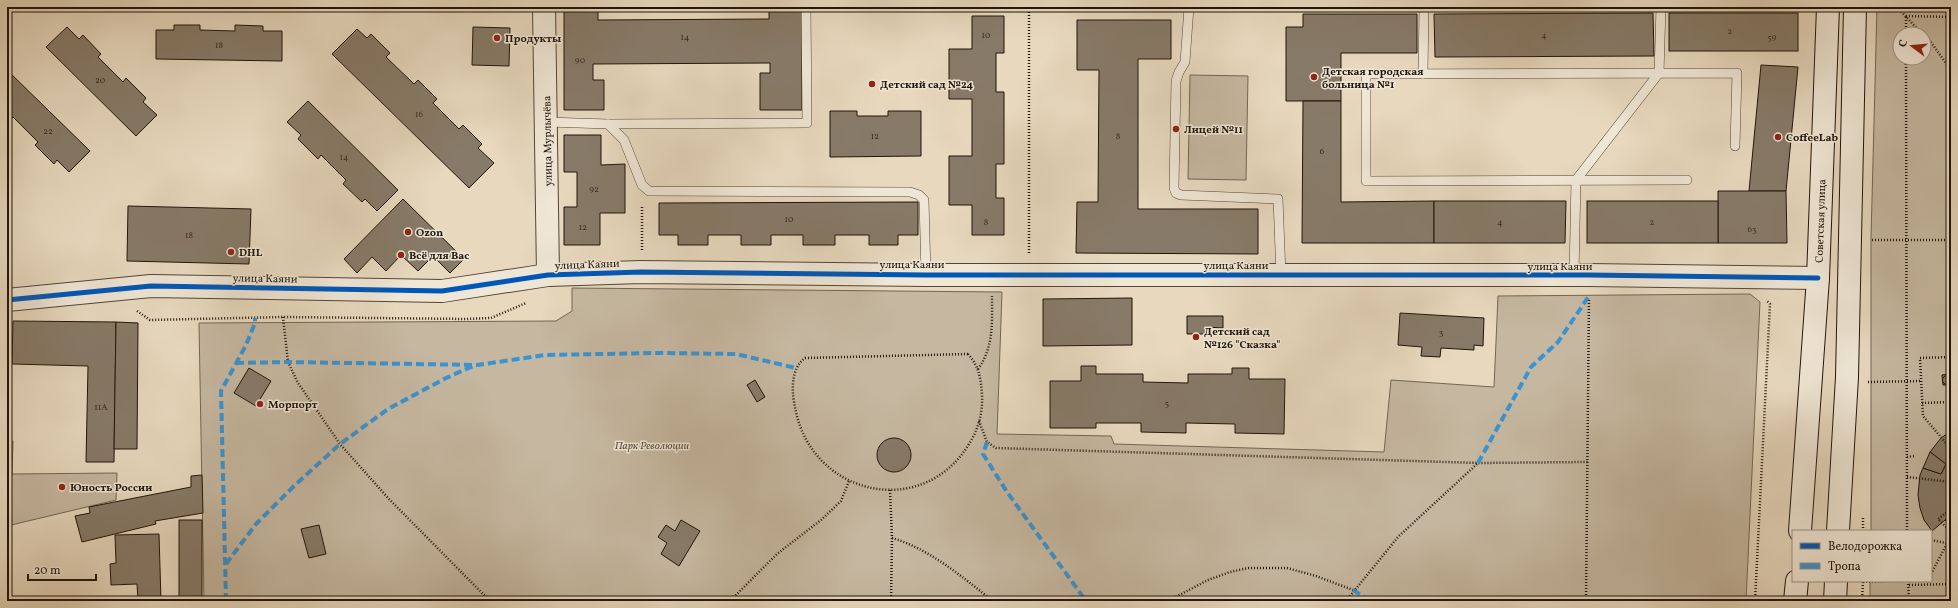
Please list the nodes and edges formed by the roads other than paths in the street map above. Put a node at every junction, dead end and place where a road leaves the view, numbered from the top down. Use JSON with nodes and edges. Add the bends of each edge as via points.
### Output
{"nodes":[{"id":1,"x":544,"y":7,"type":"edge"},
{"id":2,"x":806,"y":7,"type":"edge"},
{"id":3,"x":1189,"y":7,"type":"edge"},
{"id":4,"x":1424,"y":7,"type":"edge"},
{"id":5,"x":1661,"y":7,"type":"edge"},
{"id":6,"x":1828,"y":7,"type":"edge"},
{"id":7,"x":1855,"y":7,"type":"edge"},
{"id":8,"x":1659,"y":73,"type":"junction"},
{"id":9,"x":1423,"y":74,"type":"junction"},
{"id":10,"x":547,"y":122,"type":"junction"},
{"id":11,"x":608,"y":124,"type":"junction"},
{"id":12,"x":1735,"y":146,"type":"dead end"},
{"id":13,"x":1576,"y":180,"type":"junction"},
{"id":14,"x":1687,"y":180,"type":"dead end"},
{"id":15,"x":548,"y":275,"type":"junction"},
{"id":16,"x":926,"y":275,"type":"junction"},
{"id":17,"x":1281,"y":275,"type":"junction"},
{"id":18,"x":1581,"y":276,"type":"junction"},
{"id":19,"x":1818,"y":278,"type":"junction"},
{"id":20,"x":7,"y":300,"type":"edge"},
{"id":21,"x":1800,"y":530,"type":"edge"},
{"id":22,"x":1838,"y":530,"type":"edge"},
{"id":23,"x":1797,"y":582,"type":"edge"},
{"id":24,"x":1836,"y":582,"type":"edge"},
{"id":25,"x":1795,"y":601,"type":"edge"},
{"id":26,"x":1835,"y":601,"type":"edge"}],
"edges":[{"from":1,"to":10,"type":"street","name":"улица Мурлычёва"},
{"from":2,"to":11,"type":"lane","via":[[806,123]]},
{"from":3,"to":17,"type":"lane","via":[[1185,62],[1176,81],[1174,188],[1176,193],[1181,195],[1278,199]]},
{"from":4,"to":9,"type":"lane"},
{"from":5,"to":8,"type":"lane"},
{"from":6,"to":19,"type":"street","name":"Советская улица"},
{"from":7,"to":22,"type":"street","via":[[1847,377]]},
{"from":8,"to":9,"type":"lane"},
{"from":8,"to":12,"type":"lane","via":[[1737,73]]},
{"from":8,"to":13,"type":"lane"},
{"from":9,"to":13,"type":"lane","via":[[1366,74],[1366,181]]},
{"from":10,"to":11,"type":"lane"},
{"from":10,"to":15,"type":"street","name":"улица Мурлычёва"},
{"from":11,"to":16,"type":"lane","via":[[624,140],[642,185],[649,191],[910,192],[919,195],[924,200]]},
{"from":13,"to":14,"type":"lane"},
{"from":13,"to":18,"type":"lane"},
{"from":15,"to":16,"type":"street","name":"улица Каяни","via":[[641,272]]},
{"from":15,"to":20,"type":"street","name":"улица Каяни","via":[[442,291],[151,286]]},
{"from":16,"to":17,"type":"street","name":"улица Каяни"},
{"from":17,"to":18,"type":"street","name":"улица Каяни"},
{"from":18,"to":19,"type":"street","name":"улица Каяни"},
{"from":19,"to":21,"type":"street","name":"Советская улица"},
{"from":23,"to":25,"type":"street"},
{"from":24,"to":26,"type":"street"}]}
